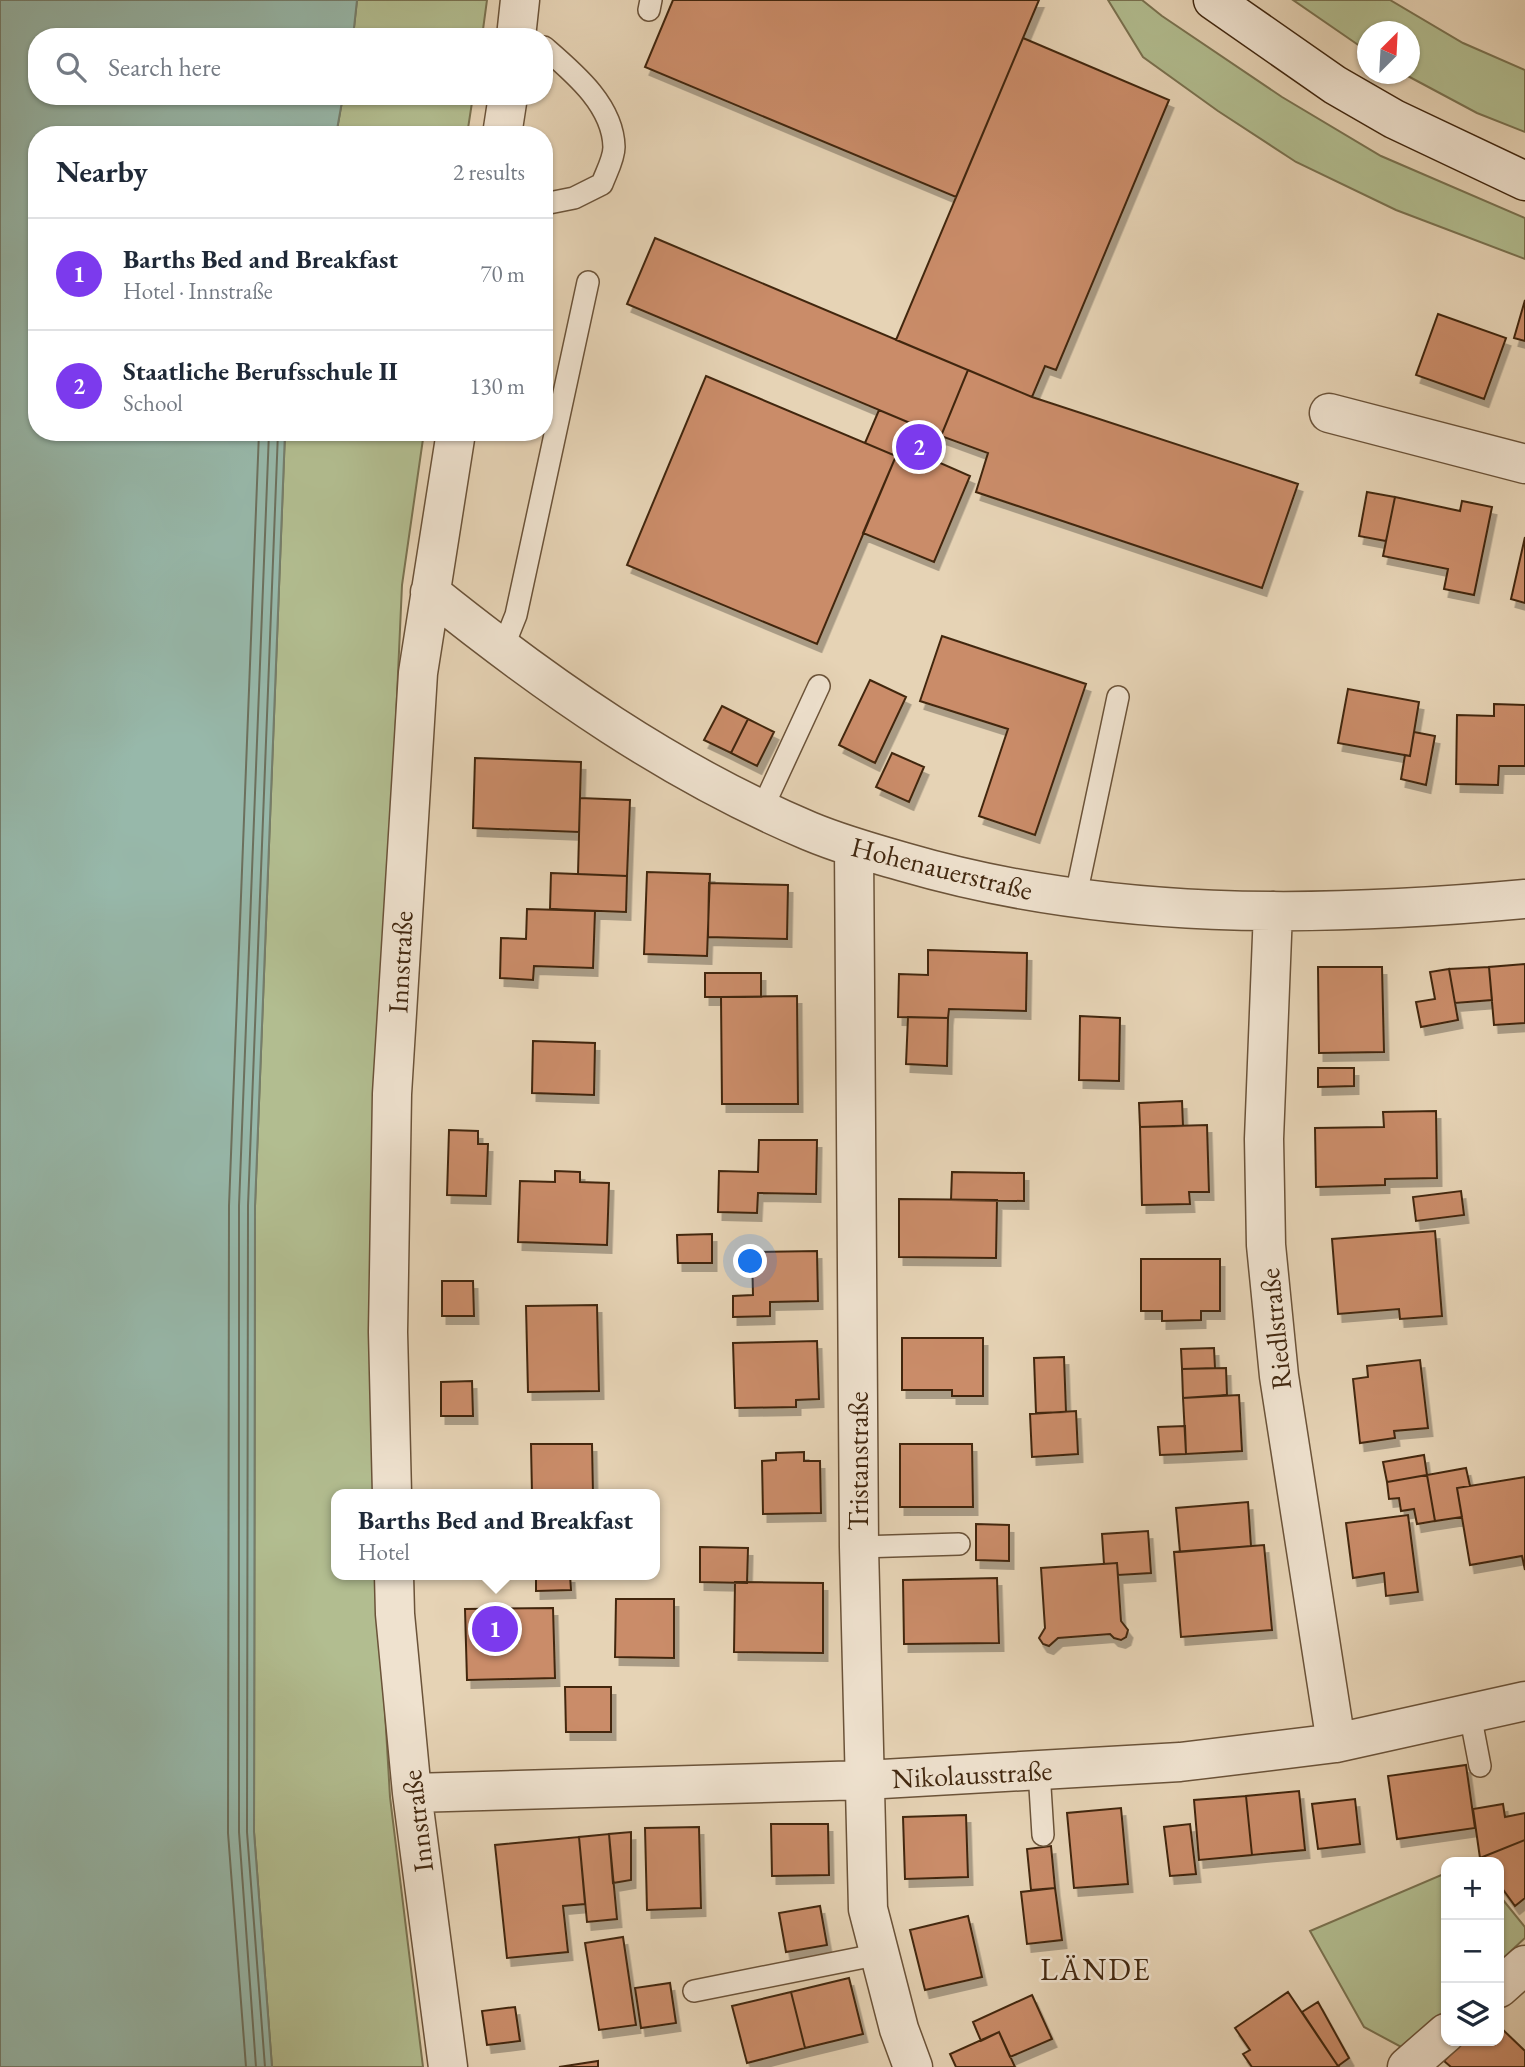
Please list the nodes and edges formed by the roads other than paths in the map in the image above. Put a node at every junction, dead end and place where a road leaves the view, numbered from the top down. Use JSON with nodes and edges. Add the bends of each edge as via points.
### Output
{"nodes":[{"id":1,"x":1213,"y":0,"type":"edge"},
{"id":2,"x":553,"y":53,"type":"edge"},
{"id":3,"x":507,"y":105,"type":"edge"},
{"id":4,"x":503,"y":126,"type":"edge"},
{"id":5,"x":1525,"y":181,"type":"edge"},
{"id":6,"x":553,"y":202,"type":"edge"},
{"id":7,"x":588,"y":282,"type":"dead end"},
{"id":8,"x":1329,"y":413,"type":"dead end"},
{"id":9,"x":455,"y":441,"type":"edge"},
{"id":10,"x":1525,"y":464,"type":"edge"},
{"id":11,"x":430,"y":592,"type":"junction"},
{"id":12,"x":502,"y":650,"type":"junction"},
{"id":13,"x":820,"y":686,"type":"dead end"},
{"id":14,"x":1118,"y":697,"type":"dead end"},
{"id":15,"x":762,"y":809,"type":"junction"},
{"id":16,"x":854,"y":848,"type":"junction"},
{"id":17,"x":1525,"y":898,"type":"edge"},
{"id":18,"x":1075,"y":900,"type":"junction"},
{"id":19,"x":1273,"y":911,"type":"junction"},
{"id":20,"x":392,"y":1489,"type":"edge"},
{"id":21,"x":959,"y":1544,"type":"dead end"},
{"id":22,"x":859,"y":1547,"type":"junction"},
{"id":23,"x":394,"y":1580,"type":"edge"},
{"id":24,"x":1525,"y":1701,"type":"edge"},
{"id":25,"x":1470,"y":1714,"type":"junction"},
{"id":26,"x":1336,"y":1743,"type":"junction"},
{"id":27,"x":1480,"y":1766,"type":"dead end"},
{"id":28,"x":1039,"y":1771,"type":"junction"},
{"id":29,"x":865,"y":1780,"type":"junction"},
{"id":30,"x":412,"y":1793,"type":"junction"},
{"id":31,"x":1043,"y":1835,"type":"dead end"},
{"id":32,"x":880,"y":1954,"type":"junction"},
{"id":33,"x":1525,"y":1965,"type":"edge"},
{"id":34,"x":1504,"y":1984,"type":"edge"},
{"id":35,"x":694,"y":1991,"type":"dead end"},
{"id":36,"x":1441,"y":2037,"type":"edge"},
{"id":37,"x":448,"y":2067,"type":"edge"},
{"id":38,"x":913,"y":2067,"type":"edge"},
{"id":39,"x":1407,"y":2067,"type":"edge"}],
"edges":[{"from":1,"to":5,"type":"street","via":[[1335,85],[1394,119]]},
{"from":2,"to":6,"type":"lane","via":[[576,74],[609,121],[614,150],[602,184]]},
{"from":3,"to":4,"type":"street"},
{"from":7,"to":12,"type":"lane","via":[[516,615]]},
{"from":8,"to":10,"type":"street"},
{"from":9,"to":11,"type":"street","name":"Innstraße"},
{"from":11,"to":12,"type":"street","name":"Hohenauerstraße"},
{"from":11,"to":20,"type":"street","name":"Innstraße","via":[[418,673],[392,1094],[388,1332]]},
{"from":12,"to":15,"type":"street","name":"Hohenauerstraße","via":[[675,765]]},
{"from":13,"to":15,"type":"lane"},
{"from":14,"to":18,"type":"lane"},
{"from":15,"to":16,"type":"street","name":"Hohenauerstraße"},
{"from":16,"to":18,"type":"street","name":"Hohenauerstraße","via":[[932,870]]},
{"from":16,"to":22,"type":"street","name":"Tristanstraße"},
{"from":17,"to":19,"type":"street","name":"Hohenauerstraße","via":[[1433,907]]},
{"from":18,"to":19,"type":"street","name":"Hohenauerstraße"},
{"from":19,"to":26,"type":"street","name":"Riedlstraße","via":[[1264,1139],[1266,1245],[1279,1376]]},
{"from":21,"to":22,"type":"lane"},
{"from":22,"to":29,"type":"street","name":"Tristanstraße"},
{"from":23,"to":30,"type":"street","name":"Innstraße"},
{"from":24,"to":25,"type":"street","name":"Nikolausstraße"},
{"from":25,"to":26,"type":"street","name":"Nikolausstraße"},
{"from":25,"to":27,"type":"lane"},
{"from":26,"to":28,"type":"street","name":"Nikolausstraße","via":[[1180,1762]]},
{"from":28,"to":29,"type":"street","name":"Nikolausstraße"},
{"from":28,"to":31,"type":"lane"},
{"from":29,"to":30,"type":"street","name":"Nikolausstraße"},
{"from":29,"to":32,"type":"street","name":"Tristanstraße","via":[[868,1909]]},
{"from":30,"to":37,"type":"street","name":"Innstraße"},
{"from":32,"to":35,"type":"lane"},
{"from":32,"to":38,"type":"street","name":"Tristanstraße"},
{"from":33,"to":34,"type":"street"},
{"from":36,"to":39,"type":"street"}]}
